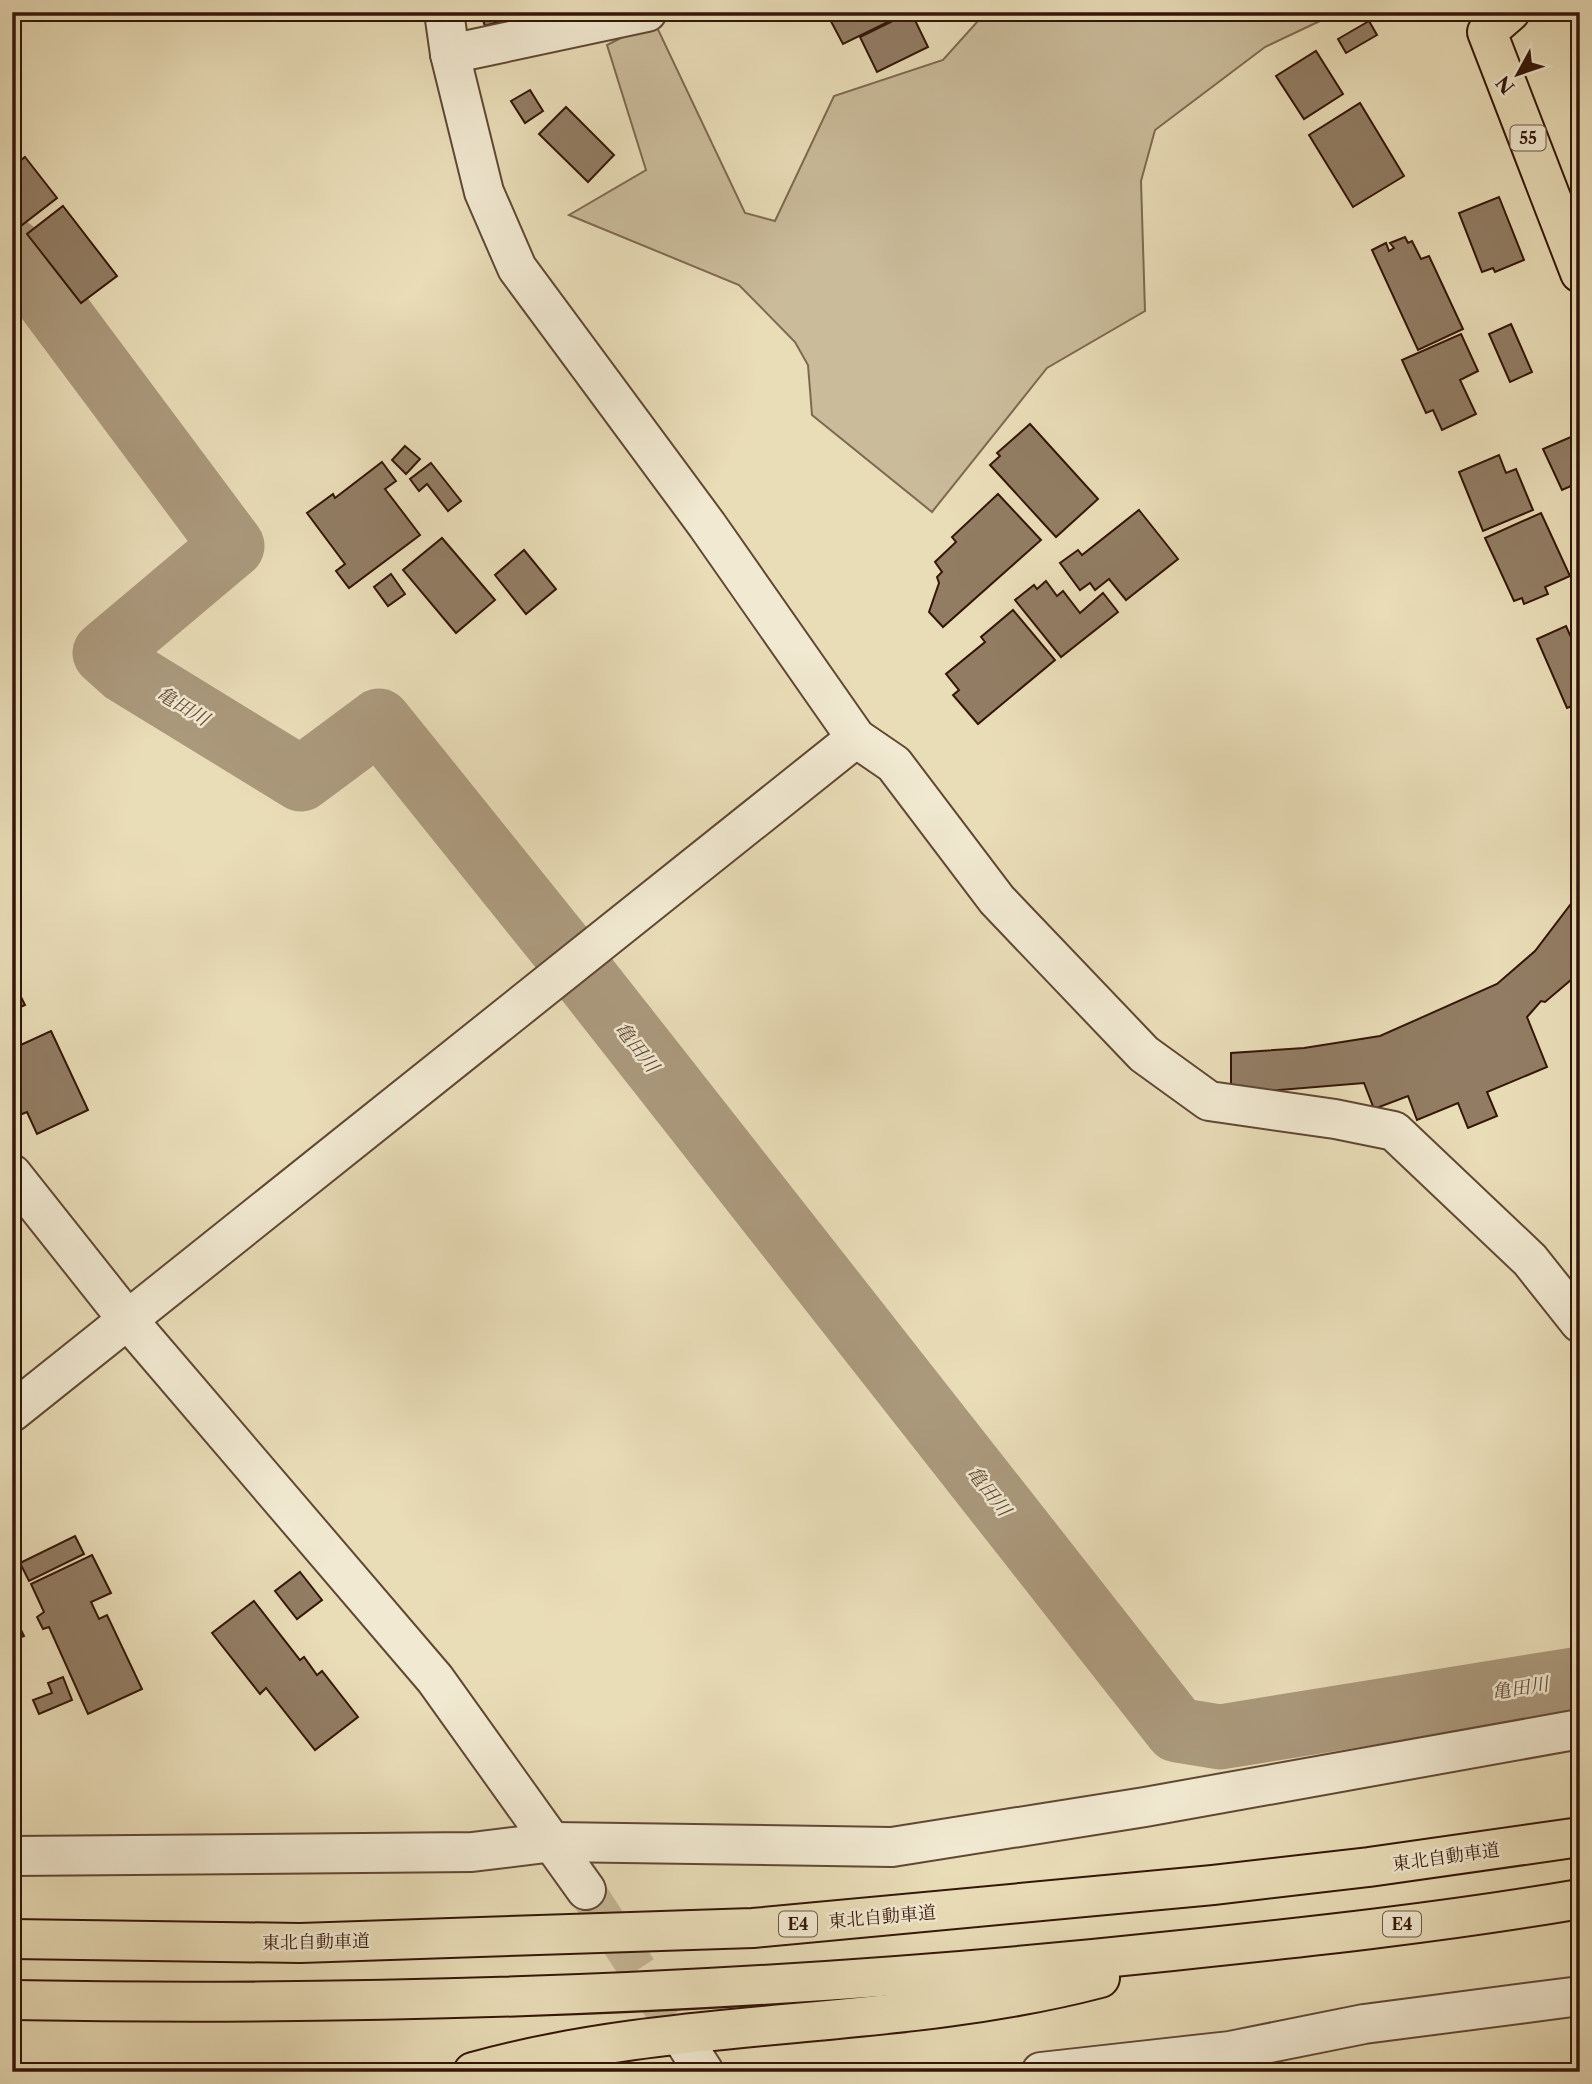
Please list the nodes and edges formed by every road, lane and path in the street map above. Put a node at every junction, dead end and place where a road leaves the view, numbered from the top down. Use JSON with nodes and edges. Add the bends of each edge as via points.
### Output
{"nodes":[{"id":1,"x":444,"y":12,"type":"edge"},
{"id":2,"x":647,"y":12,"type":"edge"},
{"id":3,"x":1510,"y":12,"type":"edge"},
{"id":4,"x":450,"y":54,"type":"junction"},
{"id":5,"x":1580,"y":273,"type":"edge"},
{"id":6,"x":856,"y":738,"type":"junction"},
{"id":7,"x":12,"y":1174,"type":"edge"},
{"id":8,"x":127,"y":1319,"type":"junction"},
{"id":9,"x":1580,"y":1323,"type":"edge"},
{"id":10,"x":12,"y":1412,"type":"edge"},
{"id":11,"x":1580,"y":1730,"type":"edge"},
{"id":12,"x":1580,"y":1837,"type":"edge"},
{"id":13,"x":554,"y":1842,"type":"junction"},
{"id":14,"x":12,"y":1856,"type":"edge"},
{"id":15,"x":586,"y":1890,"type":"tunnel mouth"},
{"id":16,"x":1580,"y":1899,"type":"edge"},
{"id":17,"x":12,"y":1939,"type":"edge"},
{"id":18,"x":1224,"y":1946,"type":"junction"},
{"id":19,"x":1580,"y":1996,"type":"edge"},
{"id":20,"x":12,"y":2000,"type":"edge"},
{"id":21,"x":681,"y":2036,"type":"junction"},
{"id":22,"x":473,"y":2072,"type":"edge"},
{"id":23,"x":704,"y":2072,"type":"edge"},
{"id":24,"x":1041,"y":2072,"type":"edge"}],
"edges":[{"from":1,"to":4,"type":"street"},
{"from":2,"to":4,"type":"street"},
{"from":3,"to":5,"type":"main road","number":"55","via":[[1487,32]]},
{"from":4,"to":6,"type":"street","via":[[484,192],[517,268],[707,525]]},
{"from":6,"to":8,"type":"street"},
{"from":6,"to":9,"type":"street","via":[[894,764],[997,900],[1144,1054],[1209,1101],[1394,1131],[1530,1260]]},
{"from":7,"to":8,"type":"street"},
{"from":8,"to":10,"type":"street"},
{"from":8,"to":13,"type":"street","via":[[435,1679]]},
{"from":11,"to":13,"type":"street","via":[[892,1847]]},
{"from":12,"to":17,"type":"main road","name":"東北自動車道","number":"E4","via":[[1213,1885],[754,1928],[300,1943]]},
{"from":13,"to":14,"type":"street","via":[[472,1852]]},
{"from":13,"to":15,"type":"street"},
{"from":16,"to":18,"type":"main road","number":"E4"},
{"from":18,"to":20,"type":"main road","number":"E4","via":[[1029,1967],[768,1986],[316,2002]]},
{"from":18,"to":21,"type":"main road","via":[[1045,1993],[888,2016]]},
{"from":19,"to":24,"type":"street","via":[[1364,2024],[1230,2051]]},
{"from":21,"to":22,"type":"main road","via":[[592,2045]]},
{"from":21,"to":23,"type":"street"}]}
